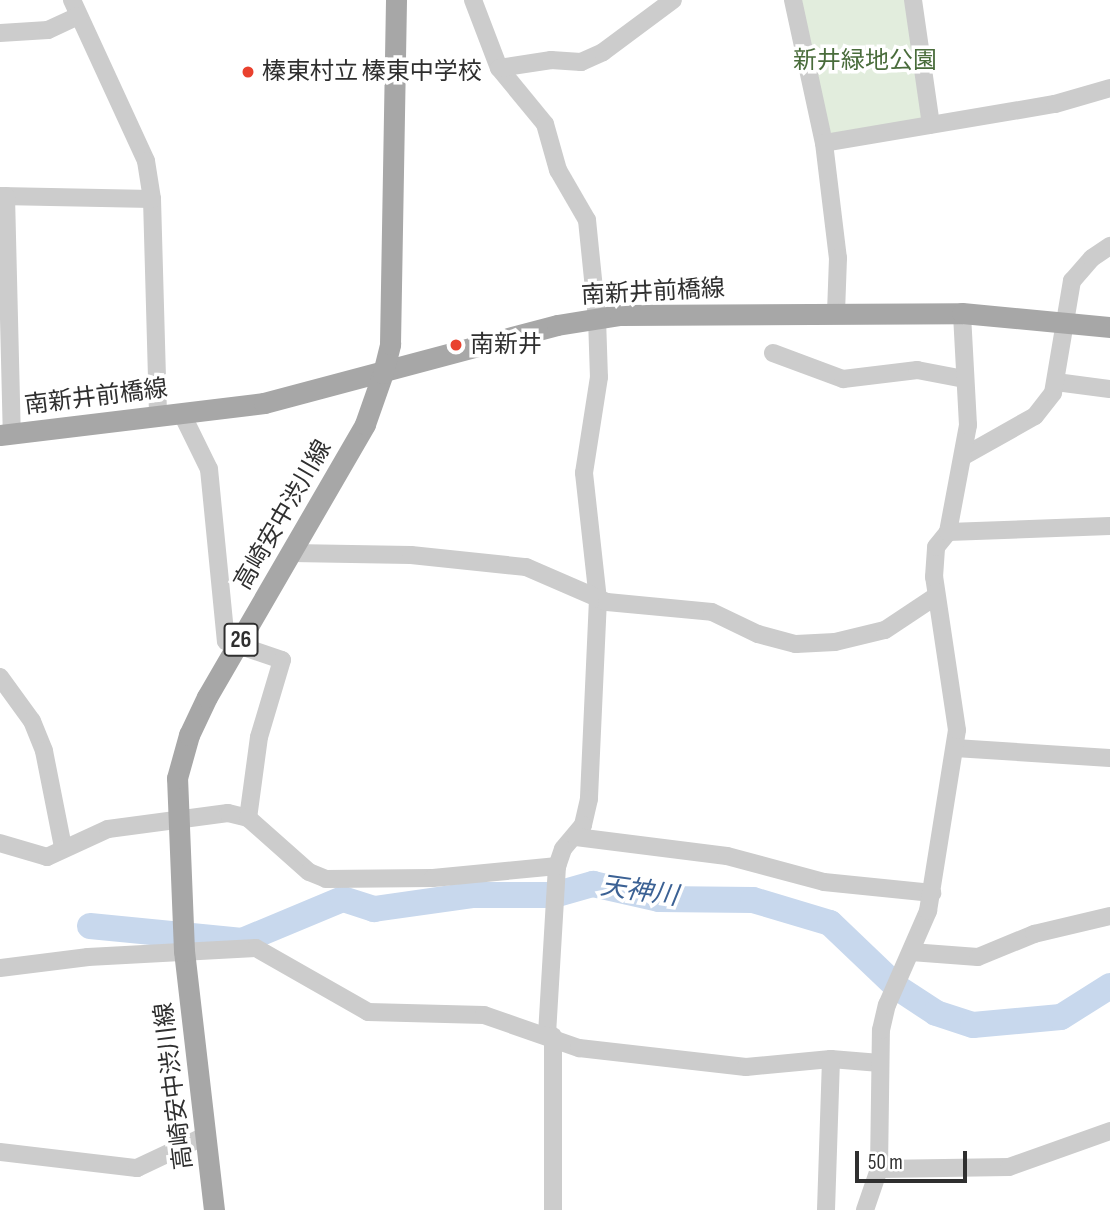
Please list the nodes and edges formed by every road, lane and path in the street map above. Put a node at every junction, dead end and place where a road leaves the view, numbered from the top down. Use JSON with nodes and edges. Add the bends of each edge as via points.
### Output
{"nodes":[{"id":1,"x":396,"y":0,"type":"edge"},
{"id":2,"x":473,"y":0,"type":"edge"},
{"id":3,"x":673,"y":0,"type":"edge"},
{"id":4,"x":793,"y":0,"type":"edge"},
{"id":5,"x":913,"y":0,"type":"edge"},
{"id":6,"x":75,"y":8,"type":"edge"},
{"id":7,"x":0,"y":33,"type":"edge"},
{"id":8,"x":499,"y":68,"type":"junction"},
{"id":9,"x":1110,"y":88,"type":"edge"},
{"id":10,"x":931,"y":125,"type":"junction"},
{"id":11,"x":824,"y":143,"type":"junction"},
{"id":12,"x":3,"y":196,"type":"edge"},
{"id":13,"x":152,"y":199,"type":"junction"},
{"id":14,"x":1110,"y":246,"type":"edge"},
{"id":15,"x":836,"y":313,"type":"junction"},
{"id":16,"x":962,"y":313,"type":"junction"},
{"id":17,"x":597,"y":318,"type":"junction"},
{"id":18,"x":1067,"y":320,"type":"junction"},
{"id":19,"x":1110,"y":327,"type":"edge"},
{"id":20,"x":773,"y":353,"type":"dead end"},
{"id":21,"x":383,"y":373,"type":"junction"},
{"id":22,"x":964,"y":379,"type":"junction"},
{"id":23,"x":1056,"y":382,"type":"junction"},
{"id":24,"x":1110,"y":389,"type":"edge"},
{"id":25,"x":182,"y":414,"type":"junction"},
{"id":26,"x":158,"y":417,"type":"junction"},
{"id":27,"x":6,"y":434,"type":"edge"},
{"id":28,"x":964,"y":456,"type":"junction"},
{"id":29,"x":1110,"y":526,"type":"edge"},
{"id":30,"x":948,"y":532,"type":"junction"},
{"id":31,"x":292,"y":553,"type":"junction"},
{"id":32,"x":936,"y":596,"type":"junction"},
{"id":33,"x":598,"y":598,"type":"junction"},
{"id":34,"x":238,"y":646,"type":"junction"},
{"id":35,"x":0,"y":677,"type":"edge"},
{"id":36,"x":955,"y":748,"type":"junction"},
{"id":37,"x":1110,"y":758,"type":"edge"},
{"id":38,"x":176,"y":818,"type":"junction"},
{"id":39,"x":248,"y":818,"type":"junction"},
{"id":40,"x":576,"y":837,"type":"junction"},
{"id":41,"x":0,"y":843,"type":"edge"},
{"id":42,"x":63,"y":847,"type":"junction"},
{"id":43,"x":557,"y":866,"type":"junction"},
{"id":44,"x":932,"y":893,"type":"junction"},
{"id":45,"x":1110,"y":916,"type":"edge"},
{"id":46,"x":183,"y":940,"type":"junction"},
{"id":47,"x":911,"y":952,"type":"junction"},
{"id":48,"x":0,"y":968,"type":"edge"},
{"id":49,"x":550,"y":1035,"type":"junction"},
{"id":50,"x":831,"y":1059,"type":"junction"},
{"id":51,"x":880,"y":1063,"type":"junction"},
{"id":52,"x":1110,"y":1131,"type":"edge"},
{"id":53,"x":207,"y":1135,"type":"junction"},
{"id":54,"x":0,"y":1152,"type":"edge"},
{"id":55,"x":879,"y":1170,"type":"junction"},
{"id":56,"x":214,"y":1210,"type":"edge"},
{"id":57,"x":553,"y":1210,"type":"edge"},
{"id":58,"x":826,"y":1210,"type":"edge"},
{"id":59,"x":865,"y":1210,"type":"edge"}],
"edges":[{"from":1,"to":21,"type":"main road","name":"高崎安中渋川線","number":"26","via":[[390,344]]},
{"from":2,"to":8,"type":"street"},
{"from":3,"to":8,"type":"street","via":[[603,52],[581,62]]},
{"from":4,"to":11,"type":"street"},
{"from":5,"to":10,"type":"street"},
{"from":6,"to":7,"type":"street","via":[[48,30]]},
{"from":6,"to":13,"type":"street","via":[[146,161]]},
{"from":8,"to":17,"type":"street","via":[[545,124],[558,170],[587,220]]},
{"from":9,"to":10,"type":"street","via":[[1055,104]]},
{"from":10,"to":11,"type":"street"},
{"from":11,"to":15,"type":"street","via":[[838,258]]},
{"from":12,"to":13,"type":"street"},
{"from":12,"to":27,"type":"street"},
{"from":13,"to":26,"type":"street"},
{"from":14,"to":18,"type":"street","via":[[1078,271]]},
{"from":15,"to":16,"type":"main road","name":"南新井前橋線"},
{"from":15,"to":17,"type":"main road","name":"南新井前橋線"},
{"from":16,"to":18,"type":"main road","name":"南新井前橋線"},
{"from":16,"to":22,"type":"street"},
{"from":17,"to":21,"type":"main road","name":"南新井前橋線"},
{"from":17,"to":33,"type":"street","via":[[599,377],[583,473]]},
{"from":18,"to":19,"type":"main road","name":"南新井前橋線"},
{"from":18,"to":23,"type":"street"},
{"from":20,"to":22,"type":"street","via":[[842,379],[917,370]]},
{"from":21,"to":25,"type":"main road","name":"南新井前橋線","via":[[264,403]]},
{"from":21,"to":31,"type":"main road","name":"高崎安中渋川線","number":"26","via":[[365,424]]},
{"from":22,"to":28,"type":"street","via":[[968,425]]},
{"from":23,"to":24,"type":"street"},
{"from":23,"to":28,"type":"street","via":[[1035,416]]},
{"from":25,"to":26,"type":"main road","name":"南新井前橋線"},
{"from":25,"to":34,"type":"street","via":[[209,469],[226,641]]},
{"from":26,"to":27,"type":"main road","name":"南新井前橋線"},
{"from":28,"to":30,"type":"street"},
{"from":29,"to":30,"type":"street"},
{"from":30,"to":32,"type":"street","via":[[936,547]]},
{"from":31,"to":33,"type":"street","via":[[505,564],[546,575]]},
{"from":31,"to":34,"type":"main road","name":"高崎安中渋川線","number":"26"},
{"from":32,"to":33,"type":"street","via":[[885,630],[835,642],[796,644],[758,634],[712,612]]},
{"from":32,"to":36,"type":"street","via":[[957,730]]},
{"from":33,"to":40,"type":"street","via":[[589,799]]},
{"from":34,"to":38,"type":"main road","name":"高崎安中渋川線","number":"26","via":[[189,735],[177,778]]},
{"from":34,"to":39,"type":"street","via":[[282,660],[259,737]]},
{"from":35,"to":42,"type":"street","via":[[32,721],[44,751]]},
{"from":36,"to":37,"type":"street"},
{"from":36,"to":44,"type":"street"},
{"from":38,"to":39,"type":"street","via":[[228,813]]},
{"from":38,"to":42,"type":"street","via":[[108,828]]},
{"from":38,"to":46,"type":"main road","name":"高崎安中渋川線","number":"26"},
{"from":39,"to":43,"type":"street","via":[[309,872],[326,879],[433,878]]},
{"from":40,"to":43,"type":"street","via":[[563,849]]},
{"from":40,"to":44,"type":"street","via":[[727,856],[811,880]]},
{"from":41,"to":42,"type":"street","via":[[47,857]]},
{"from":43,"to":49,"type":"street"},
{"from":44,"to":47,"type":"street"},
{"from":45,"to":47,"type":"street","via":[[1034,934],[978,957]]},
{"from":46,"to":48,"type":"street"},
{"from":46,"to":49,"type":"street","via":[[256,948],[368,1012],[484,1015]]},
{"from":46,"to":53,"type":"main road","name":"高崎安中渋川線","number":"26"},
{"from":47,"to":51,"type":"street","via":[[887,1005]]},
{"from":49,"to":50,"type":"street","via":[[594,1051],[746,1067]]},
{"from":49,"to":57,"type":"street"},
{"from":50,"to":51,"type":"street"},
{"from":50,"to":58,"type":"street"},
{"from":51,"to":55,"type":"street"},
{"from":52,"to":55,"type":"street","via":[[1009,1167]]},
{"from":53,"to":54,"type":"street","via":[[137,1168]]},
{"from":53,"to":56,"type":"main road","name":"高崎安中渋川線","number":"26"},
{"from":55,"to":59,"type":"street"}]}
